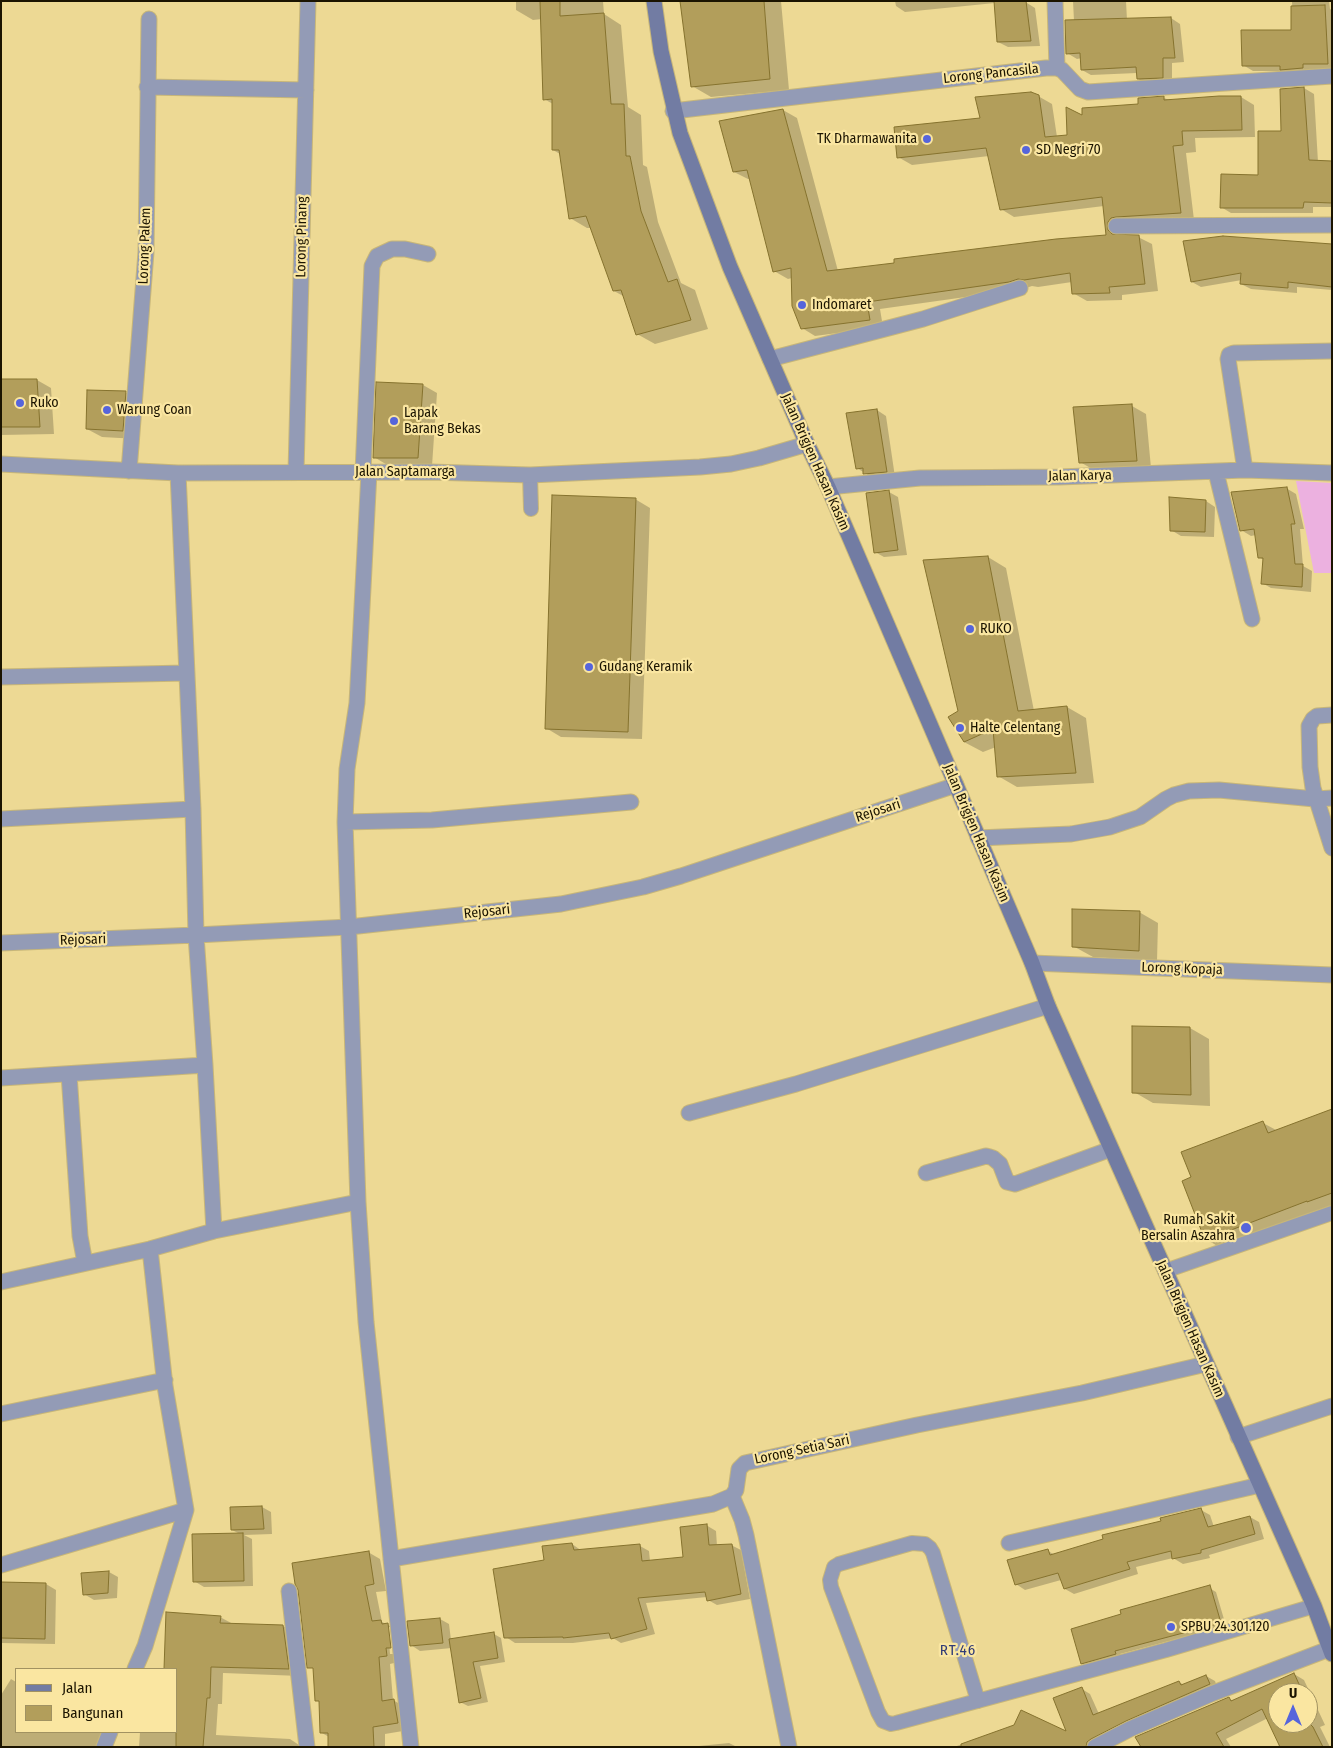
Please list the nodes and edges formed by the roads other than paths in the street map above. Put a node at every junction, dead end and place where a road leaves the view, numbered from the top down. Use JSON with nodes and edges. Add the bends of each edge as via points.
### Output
{"nodes":[{"id":1,"x":308,"y":1,"type":"edge"},
{"id":2,"x":654,"y":1,"type":"edge"},
{"id":3,"x":1055,"y":1,"type":"edge"},
{"id":4,"x":149,"y":19,"type":"dead end"},
{"id":5,"x":1057,"y":68,"type":"junction"},
{"id":6,"x":1332,"y":76,"type":"edge"},
{"id":7,"x":147,"y":87,"type":"junction"},
{"id":8,"x":306,"y":90,"type":"junction"},
{"id":9,"x":673,"y":111,"type":"junction"},
{"id":10,"x":1332,"y":225,"type":"edge"},
{"id":11,"x":1116,"y":226,"type":"dead end"},
{"id":12,"x":428,"y":254,"type":"dead end"},
{"id":13,"x":1020,"y":288,"type":"dead end"},
{"id":14,"x":1332,"y":351,"type":"edge"},
{"id":15,"x":770,"y":359,"type":"junction"},
{"id":16,"x":807,"y":444,"type":"junction"},
{"id":17,"x":1,"y":464,"type":"edge"},
{"id":18,"x":1245,"y":470,"type":"junction"},
{"id":19,"x":129,"y":472,"type":"junction"},
{"id":20,"x":296,"y":472,"type":"junction"},
{"id":21,"x":366,"y":472,"type":"junction"},
{"id":22,"x":1216,"y":472,"type":"junction"},
{"id":23,"x":178,"y":473,"type":"junction"},
{"id":24,"x":1332,"y":473,"type":"edge"},
{"id":25,"x":530,"y":475,"type":"junction"},
{"id":26,"x":828,"y":488,"type":"junction"},
{"id":27,"x":531,"y":509,"type":"dead end"},
{"id":28,"x":1252,"y":619,"type":"dead end"},
{"id":29,"x":186,"y":672,"type":"junction"},
{"id":30,"x":1,"y":677,"type":"edge"},
{"id":31,"x":1332,"y":715,"type":"edge"},
{"id":32,"x":956,"y":785,"type":"junction"},
{"id":33,"x":1332,"y":798,"type":"edge"},
{"id":34,"x":1315,"y":799,"type":"junction"},
{"id":35,"x":631,"y":802,"type":"dead end"},
{"id":36,"x":193,"y":809,"type":"junction"},
{"id":37,"x":1,"y":819,"type":"edge"},
{"id":38,"x":345,"y":822,"type":"junction"},
{"id":39,"x":978,"y":838,"type":"junction"},
{"id":40,"x":1332,"y":848,"type":"edge"},
{"id":41,"x":350,"y":927,"type":"junction"},
{"id":42,"x":196,"y":935,"type":"junction"},
{"id":43,"x":1,"y":943,"type":"edge"},
{"id":44,"x":1032,"y":964,"type":"junction"},
{"id":45,"x":1332,"y":974,"type":"edge"},
{"id":46,"x":1048,"y":1006,"type":"junction"},
{"id":47,"x":205,"y":1065,"type":"junction"},
{"id":48,"x":69,"y":1074,"type":"junction"},
{"id":49,"x":1,"y":1078,"type":"edge"},
{"id":50,"x":690,"y":1113,"type":"dead end"},
{"id":51,"x":1111,"y":1149,"type":"junction"},
{"id":52,"x":926,"y":1173,"type":"dead end"},
{"id":53,"x":358,"y":1202,"type":"junction"},
{"id":54,"x":1332,"y":1213,"type":"edge"},
{"id":55,"x":214,"y":1230,"type":"junction"},
{"id":56,"x":150,"y":1249,"type":"junction"},
{"id":57,"x":84,"y":1263,"type":"junction"},
{"id":58,"x":1165,"y":1271,"type":"junction"},
{"id":59,"x":1,"y":1282,"type":"edge"},
{"id":60,"x":1206,"y":1364,"type":"junction"},
{"id":61,"x":165,"y":1380,"type":"junction"},
{"id":62,"x":1332,"y":1406,"type":"edge"},
{"id":63,"x":1,"y":1414,"type":"edge"},
{"id":64,"x":1238,"y":1437,"type":"junction"},
{"id":65,"x":1260,"y":1485,"type":"junction"},
{"id":66,"x":732,"y":1496,"type":"junction"},
{"id":67,"x":186,"y":1510,"type":"junction"},
{"id":68,"x":1009,"y":1543,"type":"dead end"},
{"id":69,"x":391,"y":1558,"type":"junction"},
{"id":70,"x":1,"y":1565,"type":"edge"},
{"id":71,"x":289,"y":1591,"type":"dead end"},
{"id":72,"x":1314,"y":1606,"type":"junction"},
{"id":73,"x":1330,"y":1652,"type":"edge"},
{"id":74,"x":135,"y":1668,"type":"edge"},
{"id":75,"x":978,"y":1701,"type":"junction"},
{"id":76,"x":110,"y":1733,"type":"edge"},
{"id":77,"x":104,"y":1747,"type":"edge"},
{"id":78,"x":307,"y":1747,"type":"edge"},
{"id":79,"x":411,"y":1747,"type":"edge"},
{"id":80,"x":789,"y":1747,"type":"edge"},
{"id":81,"x":1095,"y":1747,"type":"edge"}],
"edges":[{"from":1,"to":8,"type":"street","name":"Lorong Pinang"},
{"from":2,"to":9,"type":"street","name":"Jalan Brigjen Hasan Kasim"},
{"from":3,"to":5,"type":"street"},
{"from":4,"to":7,"type":"street","name":"Lorong Palem"},
{"from":5,"to":6,"type":"street","name":"Lorong Pancasila","via":[[1080,89],[1088,92]]},
{"from":5,"to":9,"type":"street","name":"Lorong Pancasila"},
{"from":7,"to":8,"type":"street"},
{"from":7,"to":19,"type":"street","name":"Lorong Palem","via":[[146,252]]},
{"from":8,"to":20,"type":"street","name":"Lorong Pinang"},
{"from":9,"to":15,"type":"street","name":"Jalan Brigjen Hasan Kasim","via":[[726,258]]},
{"from":10,"to":11,"type":"street"},
{"from":12,"to":21,"type":"street","via":[[392,249],[377,256],[372,266]]},
{"from":13,"to":15,"type":"street","via":[[923,319]]},
{"from":14,"to":18,"type":"street","via":[[1234,353],[1229,356]]},
{"from":15,"to":16,"type":"street","name":"Jalan Brigjen Hasan Kasim"},
{"from":16,"to":25,"type":"street","name":"Jalan Saptamarga","via":[[732,464]]},
{"from":16,"to":26,"type":"street","name":"Jalan Brigjen Hasan Kasim"},
{"from":17,"to":19,"type":"street","name":"Jalan Saptamarga"},
{"from":18,"to":22,"type":"street","name":"Jalan Karya"},
{"from":18,"to":24,"type":"street","name":"Jalan Karya"},
{"from":19,"to":23,"type":"street","name":"Jalan Saptamarga"},
{"from":20,"to":21,"type":"street","name":"Jalan Saptamarga"},
{"from":20,"to":23,"type":"street","name":"Jalan Saptamarga"},
{"from":21,"to":25,"type":"street","name":"Jalan Saptamarga"},
{"from":21,"to":38,"type":"street","via":[[357,703],[347,769]]},
{"from":22,"to":26,"type":"street","name":"Jalan Karya","via":[[920,478]]},
{"from":22,"to":28,"type":"street"},
{"from":23,"to":29,"type":"street"},
{"from":25,"to":27,"type":"lane"},
{"from":26,"to":32,"type":"street","name":"Jalan Brigjen Hasan Kasim"},
{"from":29,"to":30,"type":"street"},
{"from":29,"to":36,"type":"street"},
{"from":31,"to":34,"type":"street","via":[[1317,716],[1309,730]]},
{"from":32,"to":39,"type":"street","name":"Jalan Brigjen Hasan Kasim"},
{"from":32,"to":41,"type":"street","name":"Rejosari","via":[[634,889],[562,904]]},
{"from":33,"to":34,"type":"street"},
{"from":34,"to":39,"type":"street","via":[[1233,791],[1189,791],[1174,795],[1140,817],[1102,828],[1071,834]]},
{"from":34,"to":40,"type":"street"},
{"from":35,"to":38,"type":"street","via":[[432,820]]},
{"from":36,"to":37,"type":"street"},
{"from":36,"to":42,"type":"street"},
{"from":38,"to":41,"type":"street"},
{"from":39,"to":44,"type":"street","name":"Jalan Brigjen Hasan Kasim"},
{"from":41,"to":42,"type":"street","name":"Rejosari"},
{"from":41,"to":53,"type":"street"},
{"from":42,"to":43,"type":"street","name":"Rejosari"},
{"from":42,"to":47,"type":"street"},
{"from":44,"to":45,"type":"street","name":"Lorong Kopaja"},
{"from":44,"to":46,"type":"street","name":"Jalan Brigjen Hasan Kasim"},
{"from":46,"to":50,"type":"street","via":[[796,1084]]},
{"from":46,"to":51,"type":"street","name":"Jalan Brigjen Hasan Kasim"},
{"from":47,"to":48,"type":"street"},
{"from":47,"to":55,"type":"street"},
{"from":48,"to":49,"type":"street"},
{"from":48,"to":57,"type":"street"},
{"from":51,"to":52,"type":"street","via":[[1015,1184],[1008,1182],[1000,1164],[986,1156]]},
{"from":51,"to":58,"type":"street","name":"Jalan Brigjen Hasan Kasim"},
{"from":53,"to":55,"type":"street"},
{"from":53,"to":69,"type":"street","via":[[366,1322]]},
{"from":54,"to":58,"type":"lane"},
{"from":55,"to":56,"type":"street"},
{"from":56,"to":57,"type":"street"},
{"from":56,"to":61,"type":"street"},
{"from":57,"to":59,"type":"street"},
{"from":58,"to":60,"type":"street","name":"Jalan Brigjen Hasan Kasim"},
{"from":60,"to":64,"type":"street","name":"Jalan Brigjen Hasan Kasim"},
{"from":60,"to":66,"type":"street","name":"Lorong Setia Sari","via":[[745,1463],[738,1469],[736,1490]]},
{"from":61,"to":63,"type":"street"},
{"from":61,"to":67,"type":"street"},
{"from":62,"to":64,"type":"street"},
{"from":64,"to":65,"type":"street","name":"Jalan Brigjen Hasan Kasim"},
{"from":65,"to":68,"type":"street"},
{"from":65,"to":72,"type":"street","name":"Jalan Brigjen Hasan Kasim"},
{"from":66,"to":69,"type":"street","via":[[713,1504]]},
{"from":66,"to":80,"type":"street","via":[[746,1536]]},
{"from":67,"to":70,"type":"street"},
{"from":67,"to":74,"type":"street"},
{"from":69,"to":79,"type":"street"},
{"from":71,"to":78,"type":"street"},
{"from":72,"to":73,"type":"street","name":"Jalan Brigjen Hasan Kasim"},
{"from":72,"to":75,"type":"lane"},
{"from":73,"to":81,"type":"street","via":[[1211,1694]]},
{"from":75,"to":75,"type":"lane","via":[[896,1723],[883,1721],[831,1587],[834,1567],[912,1542],[930,1548]]},
{"from":76,"to":77,"type":"street"}]}
